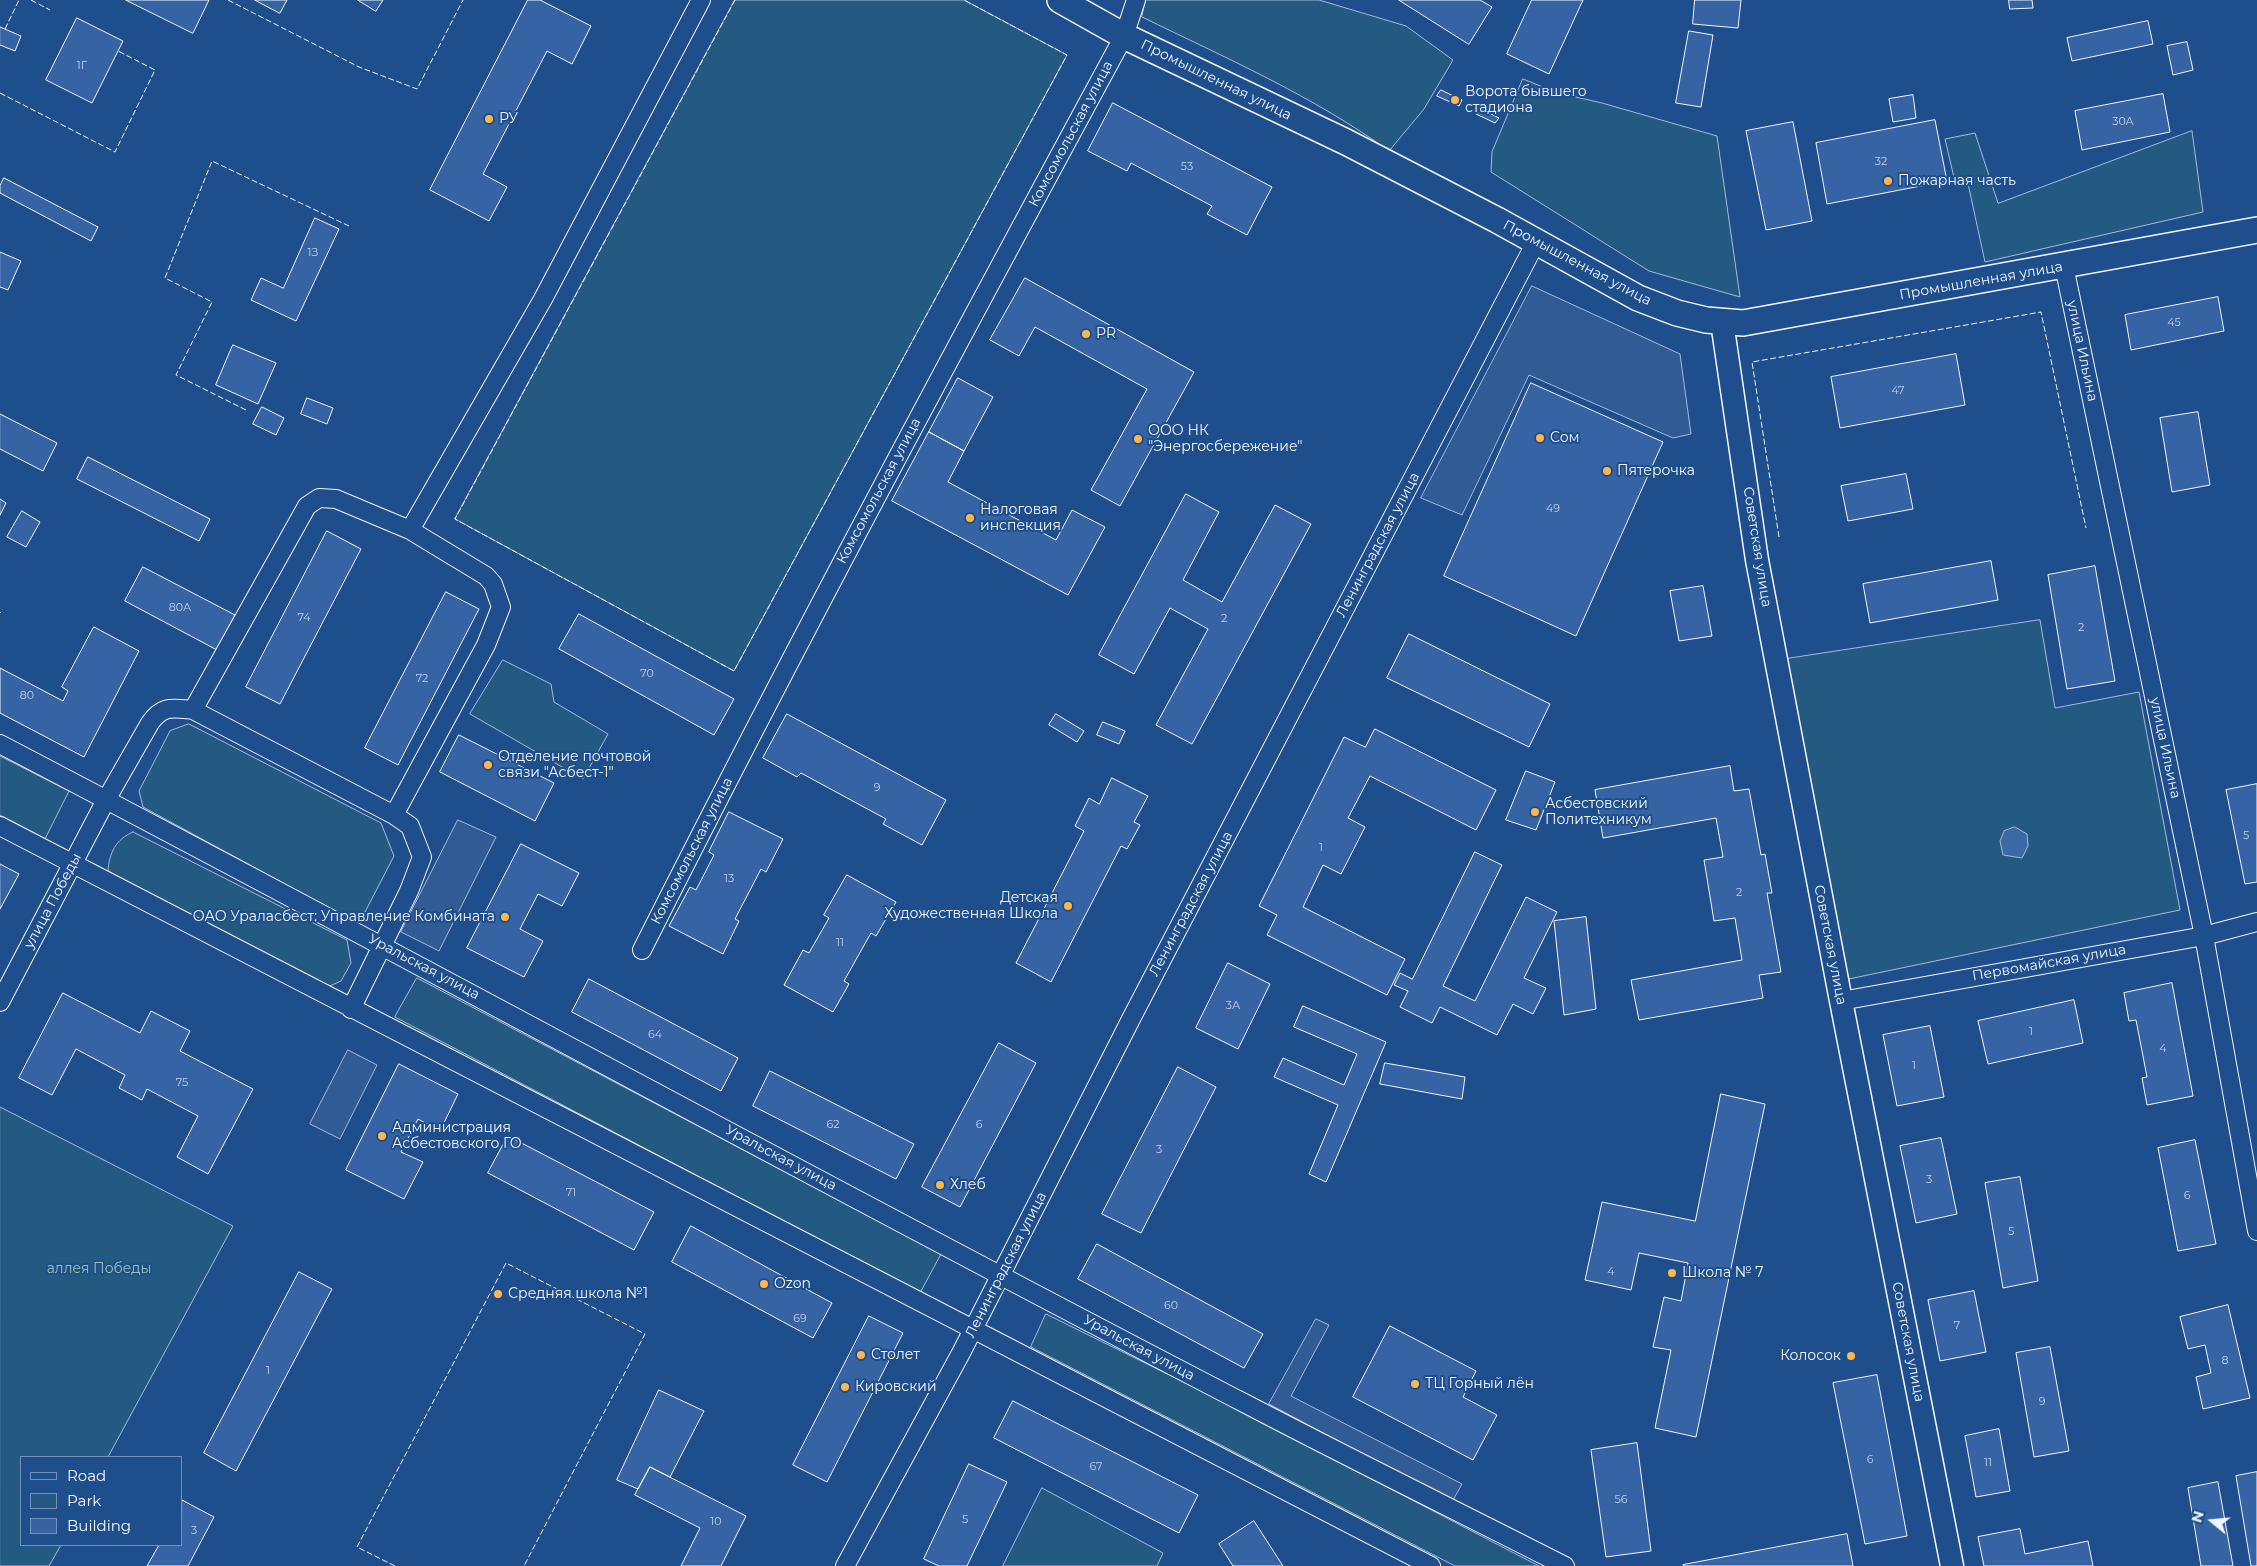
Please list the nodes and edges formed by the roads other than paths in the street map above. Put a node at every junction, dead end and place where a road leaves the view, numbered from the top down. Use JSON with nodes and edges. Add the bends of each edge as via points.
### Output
{"nodes":[{"id":1,"x":702,"y":0,"type":"edge"},
{"id":2,"x":1060,"y":0,"type":"edge"},
{"id":3,"x":1136,"y":0,"type":"edge"},
{"id":4,"x":1124,"y":36,"type":"junction"},
{"id":5,"x":2257,"y":230,"type":"edge"},
{"id":6,"x":1536,"y":242,"type":"junction"},
{"id":7,"x":2064,"y":266,"type":"junction"},
{"id":8,"x":1722,"y":322,"type":"junction"},
{"id":9,"x":410,"y":530,"type":"junction"},
{"id":10,"x":193,"y":710,"type":"junction"},
{"id":11,"x":0,"y":744,"type":"edge"},
{"id":12,"x":106,"y":800,"type":"junction"},
{"id":13,"x":394,"y":815,"type":"junction"},
{"id":14,"x":0,"y":826,"type":"edge"},
{"id":15,"x":73,"y":864,"type":"junction"},
{"id":16,"x":2257,"y":922,"type":"edge"},
{"id":17,"x":2204,"y":936,"type":"junction"},
{"id":18,"x":382,"y":945,"type":"junction"},
{"id":19,"x":642,"y":950,"type":"dead end"},
{"id":20,"x":1841,"y":1000,"type":"junction"},
{"id":21,"x":0,"y":1002,"type":"edge"},
{"id":22,"x":351,"y":1009,"type":"junction"},
{"id":23,"x":2257,"y":1231,"type":"edge"},
{"id":24,"x":1001,"y":1275,"type":"junction"},
{"id":25,"x":973,"y":1328,"type":"junction"},
{"id":26,"x":845,"y":1566,"type":"edge"},
{"id":27,"x":1431,"y":1566,"type":"edge"},
{"id":28,"x":1565,"y":1566,"type":"edge"},
{"id":29,"x":1952,"y":1566,"type":"edge"}],
"edges":[{"from":1,"to":9,"type":"street","via":[[543,299]]},
{"from":2,"to":4,"type":"main road","name":"Промышленная улица"},
{"from":3,"to":4,"type":"street","name":"Комсомольская улица"},
{"from":4,"to":6,"type":"main road","name":"Промышленная улица","via":[[1346,142]]},
{"from":4,"to":19,"type":"street","name":"Комсомольская улица","via":[[872,503]]},
{"from":5,"to":7,"type":"main road","name":"Промышленная улица"},
{"from":6,"to":8,"type":"main road","name":"Промышленная улица","via":[[1638,298],[1677,313]]},
{"from":6,"to":24,"type":"street","name":"Ленинградская улица"},
{"from":7,"to":8,"type":"main road","name":"Промышленная улица","via":[[1743,323]]},
{"from":7,"to":17,"type":"street","name":"улица Ильина"},
{"from":8,"to":20,"type":"street","name":"Советская улица","via":[[1757,560]]},
{"from":9,"to":10,"type":"street","via":[[336,499],[319,498],[307,506]]},
{"from":9,"to":13,"type":"street","via":[[486,576],[493,584],[501,608],[486,645]]},
{"from":10,"to":12,"type":"street","name":"улица Победы","via":[[171,708],[158,712]]},
{"from":10,"to":13,"type":"street"},
{"from":11,"to":12,"type":"street","name":"Уральская улица"},
{"from":12,"to":15,"type":"street","name":"улица Победы"},
{"from":12,"to":18,"type":"street","name":"Уральская улица"},
{"from":13,"to":18,"type":"street","via":[[410,826],[422,857]]},
{"from":14,"to":15,"type":"street"},
{"from":15,"to":21,"type":"street","name":"улица Победы"},
{"from":15,"to":22,"type":"street"},
{"from":16,"to":17,"type":"street","name":"Первомайская улица"},
{"from":17,"to":20,"type":"street","name":"Первомайская улица"},
{"from":17,"to":23,"type":"street","name":"улица Ильина"},
{"from":18,"to":22,"type":"street"},
{"from":18,"to":24,"type":"street","name":"Уральская улица"},
{"from":20,"to":29,"type":"street","name":"Советская улица"},
{"from":22,"to":25,"type":"street"},
{"from":24,"to":25,"type":"street","name":"Ленинградская улица"},
{"from":24,"to":28,"type":"street","name":"Уральская улица"},
{"from":25,"to":26,"type":"street","name":"Ленинградская улица"},
{"from":25,"to":27,"type":"street"}]}
